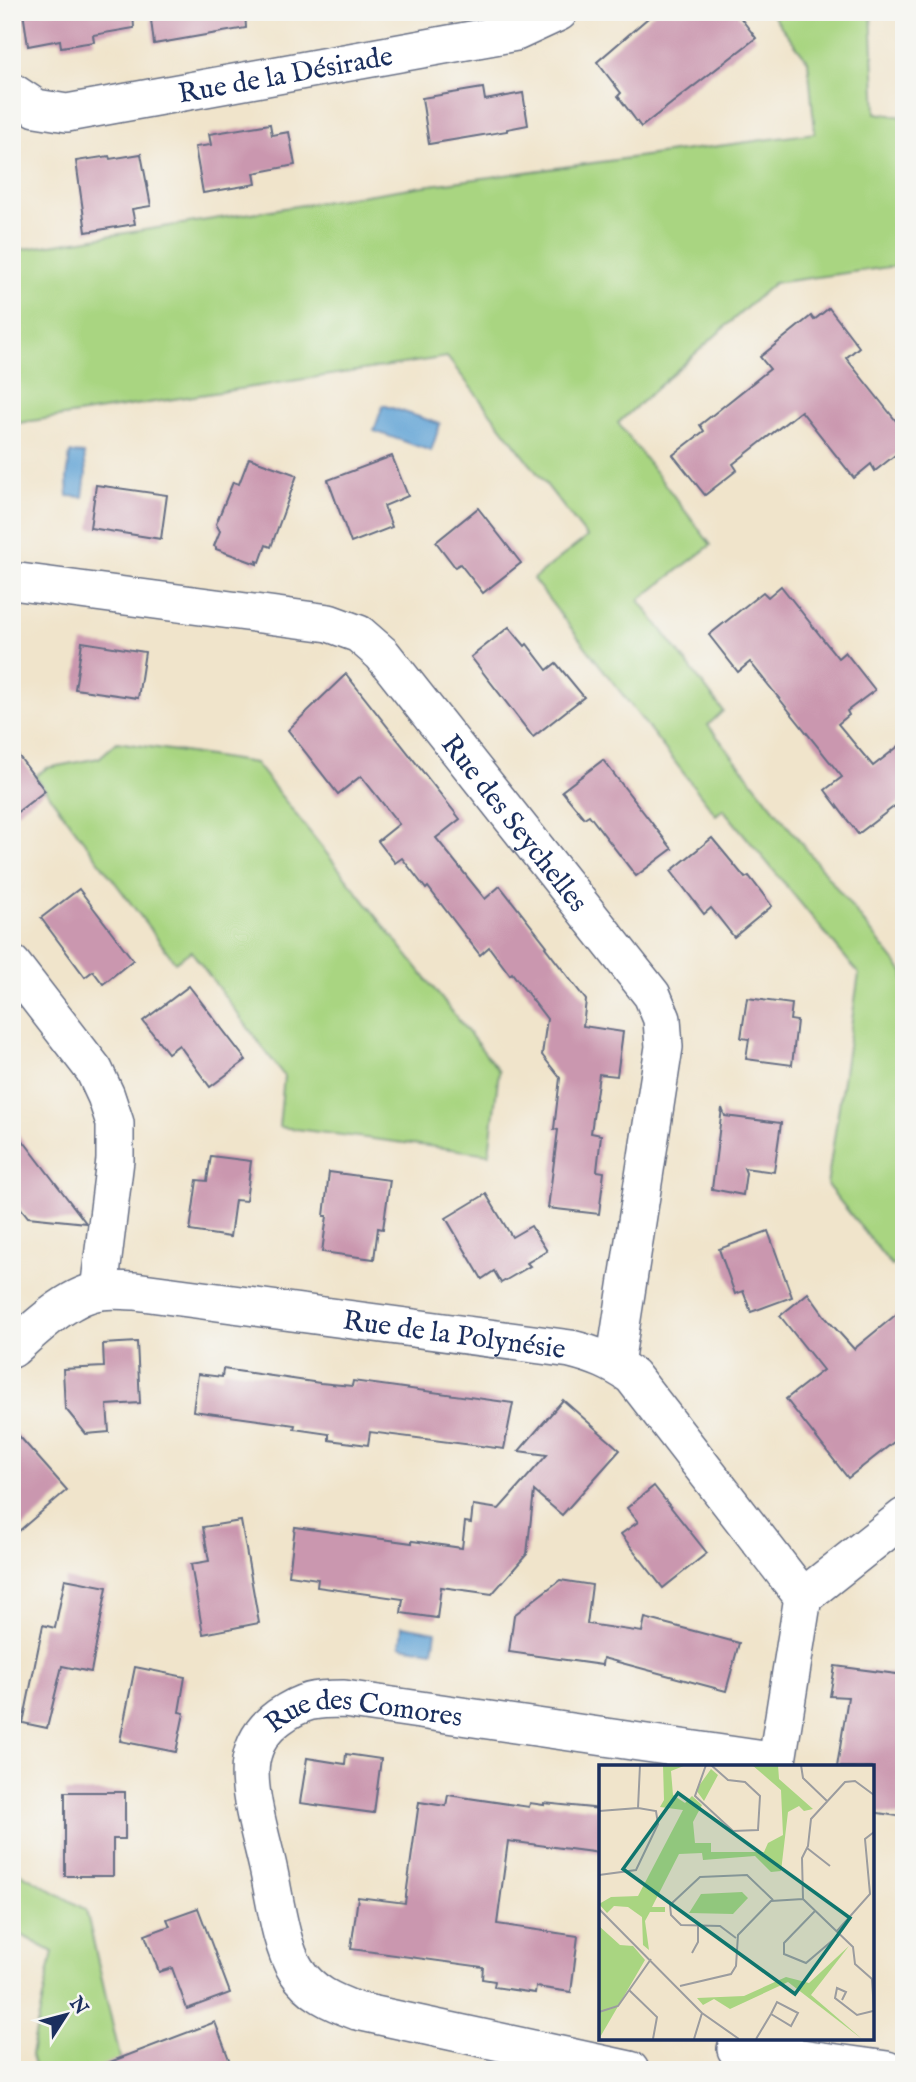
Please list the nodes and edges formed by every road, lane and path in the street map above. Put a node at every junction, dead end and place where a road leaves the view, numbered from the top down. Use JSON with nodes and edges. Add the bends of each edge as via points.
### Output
{"nodes":[{"id":1,"x":559,"y":12,"type":"edge"},
{"id":2,"x":12,"y":92,"type":"edge"},
{"id":3,"x":12,"y":581,"type":"edge"},
{"id":4,"x":12,"y":964,"type":"edge"},
{"id":5,"x":99,"y":1291,"type":"junction"},
{"id":6,"x":12,"y":1349,"type":"edge"},
{"id":7,"x":615,"y":1364,"type":"junction"},
{"id":8,"x":904,"y":1517,"type":"edge"},
{"id":9,"x":803,"y":1597,"type":"junction"},
{"id":10,"x":776,"y":1764,"type":"edge"},
{"id":11,"x":735,"y":2052,"type":"edge"},
{"id":12,"x":630,"y":2070,"type":"edge"},
{"id":13,"x":887,"y":2070,"type":"edge"}],
"edges":[{"from":1,"to":2,"type":"street","name":"Rue de la Désirade","via":[[516,32],[68,113],[36,108]]},
{"from":3,"to":7,"type":"street","name":"Rue des Seychelles","via":[[329,623],[359,634],[382,654],[652,995],[662,1019],[664,1047]]},
{"from":4,"to":5,"type":"street","via":[[94,1070],[115,1123],[115,1160]]},
{"from":5,"to":6,"type":"street","name":"Rue de la Polynésie","via":[[53,1314]]},
{"from":5,"to":7,"type":"street","name":"Rue de la Polynésie","via":[[135,1291],[571,1349]]},
{"from":7,"to":9,"type":"street","name":"Rue de la Polynésie","via":[[648,1395]]},
{"from":8,"to":9,"type":"street"},
{"from":9,"to":10,"type":"street"},
{"from":10,"to":12,"type":"street","name":"Rue des Comores","via":[[344,1699],[317,1699],[295,1706],[259,1737],[251,1761],[251,1790],[283,1937],[295,1968],[310,1988],[357,2011]]},
{"from":11,"to":13,"type":"street"}]}
